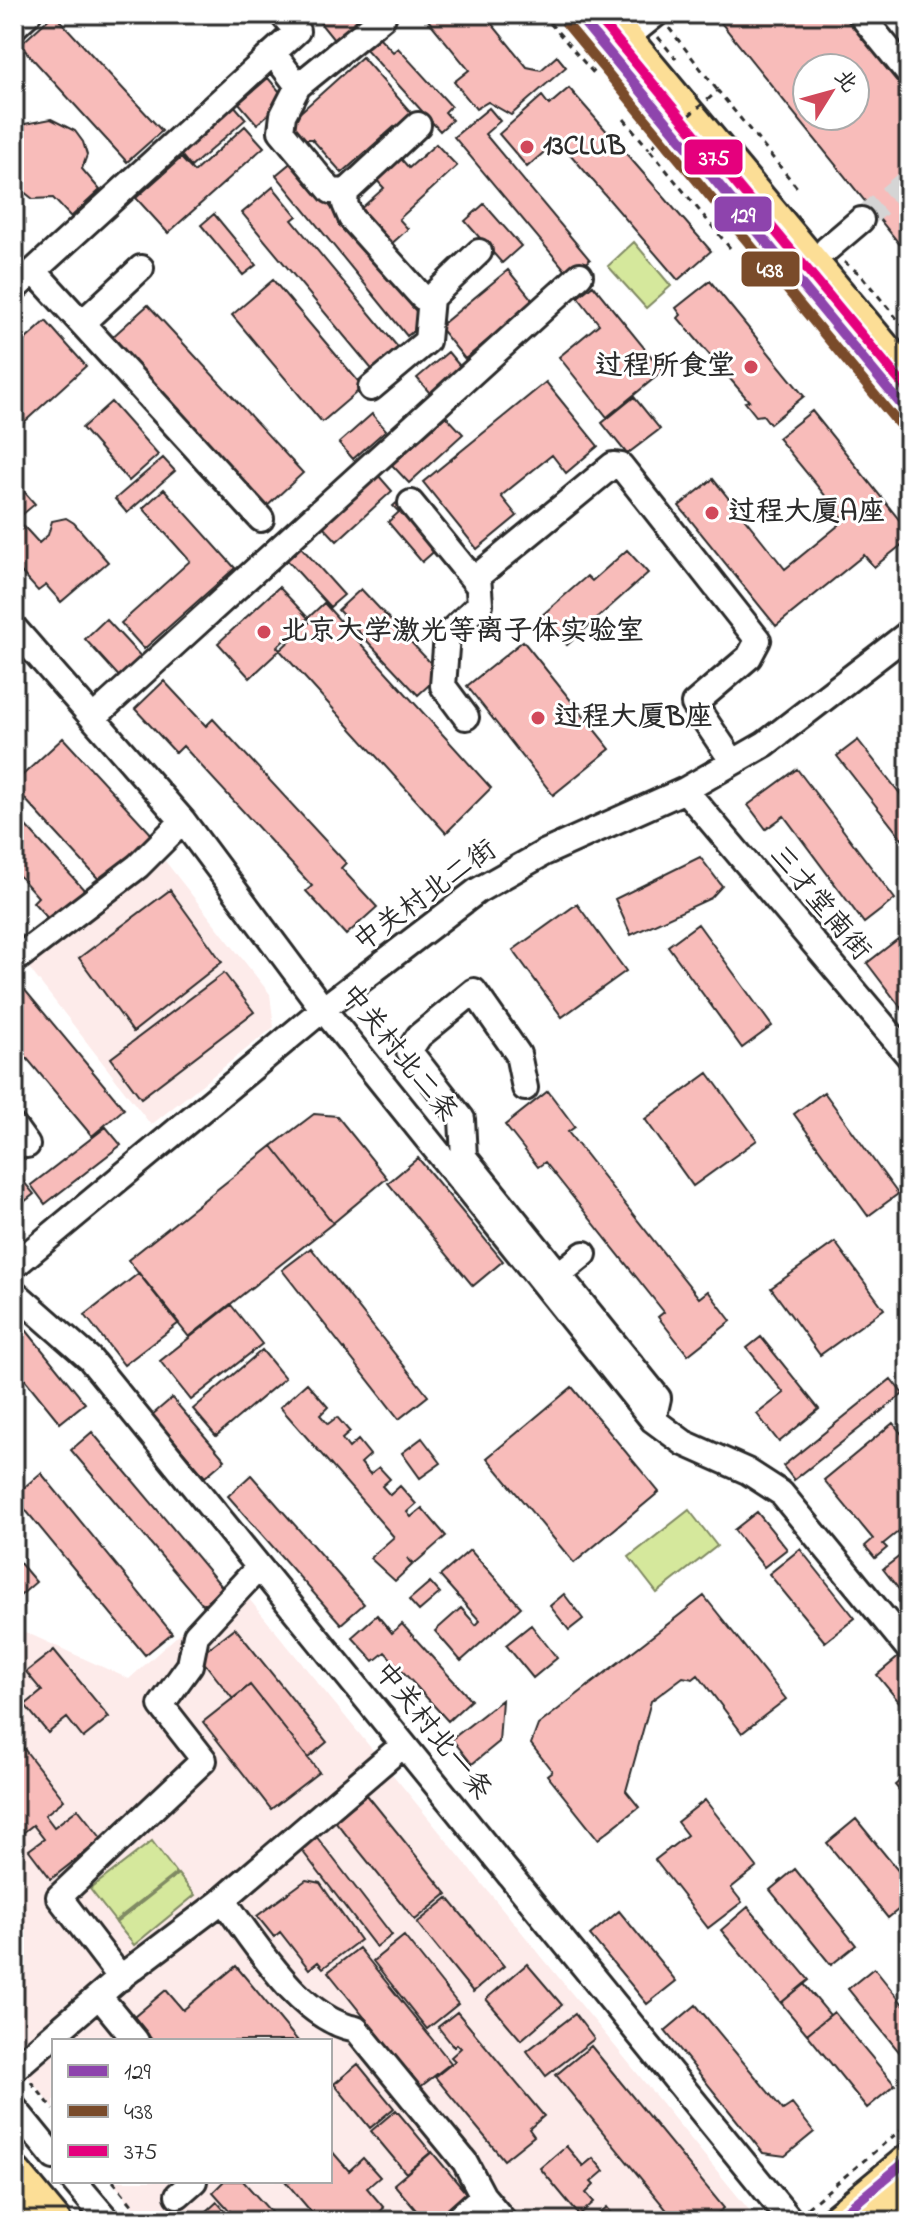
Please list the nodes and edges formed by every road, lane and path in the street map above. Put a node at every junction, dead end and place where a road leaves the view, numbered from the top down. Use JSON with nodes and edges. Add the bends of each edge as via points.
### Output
{"nodes":[{"id":1,"x":28,"y":14,"type":"edge"},
{"id":2,"x":282,"y":14,"type":"edge"},
{"id":3,"x":577,"y":14,"type":"edge"},
{"id":4,"x":606,"y":14,"type":"edge"},
{"id":5,"x":860,"y":14,"type":"edge"},
{"id":6,"x":382,"y":16,"type":"edge"},
{"id":7,"x":661,"y":20,"type":"edge"},
{"id":8,"x":14,"y":27,"type":"edge"},
{"id":9,"x":626,"y":38,"type":"junction"},
{"id":10,"x":273,"y":53,"type":"junction"},
{"id":11,"x":909,"y":74,"type":"edge"},
{"id":12,"x":298,"y":86,"type":"junction"},
{"id":13,"x":718,"y":91,"type":"junction"},
{"id":14,"x":624,"y":119,"type":"dead end"},
{"id":15,"x":418,"y":125,"type":"dead end"},
{"id":16,"x":649,"y":149,"type":"junction"},
{"id":17,"x":800,"y":191,"type":"dead end"},
{"id":18,"x":346,"y":192,"type":"junction"},
{"id":19,"x":861,"y":220,"type":"tunnel mouth"},
{"id":20,"x":730,"y":248,"type":"dead end"},
{"id":21,"x":827,"y":249,"type":"joint"},
{"id":22,"x":479,"y":252,"type":"dead end"},
{"id":23,"x":141,"y":268,"type":"dead end"},
{"id":24,"x":34,"y":271,"type":"junction"},
{"id":25,"x":580,"y":275,"type":"dead end"},
{"id":26,"x":14,"y":289,"type":"edge"},
{"id":27,"x":431,"y":298,"type":"junction"},
{"id":28,"x":82,"y":323,"type":"junction"},
{"id":29,"x":909,"y":333,"type":"edge"},
{"id":30,"x":909,"y":377,"type":"edge"},
{"id":31,"x":371,"y":388,"type":"dead end"},
{"id":32,"x":909,"y":414,"type":"edge"},
{"id":33,"x":411,"y":503,"type":"dead end"},
{"id":34,"x":261,"y":519,"type":"dead end"},
{"id":35,"x":477,"y":584,"type":"junction"},
{"id":36,"x":14,"y":628,"type":"edge"},
{"id":37,"x":909,"y":633,"type":"edge"},
{"id":38,"x":466,"y":717,"type":"dead end"},
{"id":39,"x":93,"y":718,"type":"junction"},
{"id":40,"x":733,"y":762,"type":"junction"},
{"id":41,"x":685,"y":790,"type":"junction"},
{"id":42,"x":183,"y":821,"type":"junction"},
{"id":43,"x":14,"y":951,"type":"edge"},
{"id":44,"x":323,"y":1009,"type":"junction"},
{"id":45,"x":909,"y":1056,"type":"edge"},
{"id":46,"x":525,"y":1088,"type":"dead end"},
{"id":47,"x":584,"y":1254,"type":"dead end"},
{"id":48,"x":14,"y":1266,"type":"edge"},
{"id":49,"x":558,"y":1275,"type":"junction"},
{"id":50,"x":14,"y":1292,"type":"edge"},
{"id":51,"x":653,"y":1420,"type":"junction"},
{"id":52,"x":259,"y":1567,"type":"junction"},
{"id":53,"x":909,"y":1649,"type":"edge"},
{"id":54,"x":403,"y":1745,"type":"junction"},
{"id":55,"x":223,"y":1900,"type":"junction"},
{"id":56,"x":121,"y":1978,"type":"junction"},
{"id":57,"x":99,"y":1996,"type":"junction"},
{"id":58,"x":134,"y":2039,"type":"edge"},
{"id":59,"x":16,"y":2067,"type":"edge"},
{"id":60,"x":14,"y":2108,"type":"edge"},
{"id":61,"x":52,"y":2108,"type":"edge"},
{"id":62,"x":909,"y":2123,"type":"edge"},
{"id":63,"x":52,"y":2155,"type":"edge"},
{"id":64,"x":909,"y":2159,"type":"edge"},
{"id":65,"x":14,"y":2174,"type":"edge"},
{"id":66,"x":76,"y":2183,"type":"edge"},
{"id":67,"x":115,"y":2183,"type":"edge"},
{"id":68,"x":909,"y":2191,"type":"edge"},
{"id":69,"x":483,"y":2196,"type":"junction"},
{"id":70,"x":797,"y":2216,"type":"edge"},
{"id":71,"x":53,"y":2221,"type":"edge"},
{"id":72,"x":108,"y":2221,"type":"edge"},
{"id":73,"x":145,"y":2221,"type":"edge"},
{"id":74,"x":455,"y":2221,"type":"edge"},
{"id":75,"x":504,"y":2221,"type":"edge"},
{"id":76,"x":834,"y":2221,"type":"edge"},
{"id":77,"x":872,"y":2221,"type":"edge"}],
"edges":[{"from":1,"to":8,"type":"street"},
{"from":2,"to":10,"type":"street","via":[[297,31]]},
{"from":3,"to":32,"type":"main road"},
{"from":4,"to":9,"type":"main road"},
{"from":5,"to":11,"type":"street"},
{"from":6,"to":12,"type":"street"},
{"from":7,"to":9,"type":"street"},
{"from":7,"to":13,"type":"path"},
{"from":9,"to":30,"type":"main road"},
{"from":10,"to":12,"type":"street"},
{"from":10,"to":24,"type":"street"},
{"from":12,"to":18,"type":"street","via":[[281,131],[331,191]]},
{"from":13,"to":16,"type":"path","bridge":true},
{"from":13,"to":17,"type":"path","bridge":true},
{"from":14,"to":16,"type":"path"},
{"from":15,"to":18,"type":"street"},
{"from":16,"to":20,"type":"path","bridge":true},
{"from":18,"to":27,"type":"street","via":[[351,218],[414,292]]},
{"from":19,"to":21,"type":"street"},
{"from":21,"to":29,"type":"path","via":[[860,274]]},
{"from":22,"to":27,"type":"street"},
{"from":23,"to":28,"type":"street"},
{"from":24,"to":26,"type":"street"},
{"from":24,"to":28,"type":"street"},
{"from":25,"to":39,"type":"street"},
{"from":27,"to":31,"type":"street","via":[[427,341]]},
{"from":28,"to":34,"type":"street"},
{"from":33,"to":35,"type":"street"},
{"from":35,"to":38,"type":"street","via":[[480,604],[447,635],[443,686]]},
{"from":35,"to":40,"type":"street","via":[[478,576],[576,495],[613,465],[621,466],[758,640],[749,657],[694,704]]},
{"from":36,"to":39,"type":"street","name":"中关村北二条"},
{"from":37,"to":40,"type":"street","name":"中关村北二街","via":[[801,719]]},
{"from":39,"to":42,"type":"street","name":"中关村北二条"},
{"from":40,"to":41,"type":"street","name":"中关村北二街"},
{"from":41,"to":44,"type":"street","name":"中关村北二街","via":[[510,871],[442,916]]},
{"from":41,"to":45,"type":"street","name":"三才堂南街"},
{"from":42,"to":43,"type":"street","via":[[115,884],[19,957]]},
{"from":42,"to":44,"type":"street","name":"中关村北二条"},
{"from":44,"to":48,"type":"street","name":"中关村北二街"},
{"from":44,"to":51,"type":"street","name":"中关村北二条"},
{"from":46,"to":49,"type":"street","via":[[518,1054],[474,991],[419,1036],[409,1051],[462,1119],[464,1157]]},
{"from":47,"to":49,"type":"street"},
{"from":49,"to":51,"type":"street","via":[[658,1398]]},
{"from":50,"to":52,"type":"street","name":"中关村北一条","via":[[90,1359]]},
{"from":51,"to":53,"type":"street","name":"中关村北二条","via":[[684,1443],[764,1481],[796,1508]]},
{"from":52,"to":54,"type":"street","name":"中关村北一条"},
{"from":52,"to":56,"type":"street","via":[[196,1635],[190,1665],[161,1705],[204,1760],[59,1897]]},
{"from":54,"to":55,"type":"street"},
{"from":54,"to":70,"type":"street","name":"中关村北一条"},
{"from":55,"to":56,"type":"street"},
{"from":55,"to":69,"type":"street","via":[[305,2004],[337,2026],[356,2029],[465,2162]]},
{"from":56,"to":57,"type":"street"},
{"from":57,"to":58,"type":"street"},
{"from":57,"to":59,"type":"street"},
{"from":59,"to":61,"type":"path"},
{"from":60,"to":63,"type":"street"},
{"from":62,"to":70,"type":"path"},
{"from":64,"to":76,"type":"main road"},
{"from":65,"to":71,"type":"highway"},
{"from":66,"to":72,"type":"street"},
{"from":67,"to":73,"type":"path"},
{"from":68,"to":77,"type":"main road"},
{"from":69,"to":74,"type":"street"},
{"from":69,"to":75,"type":"street"}]}
